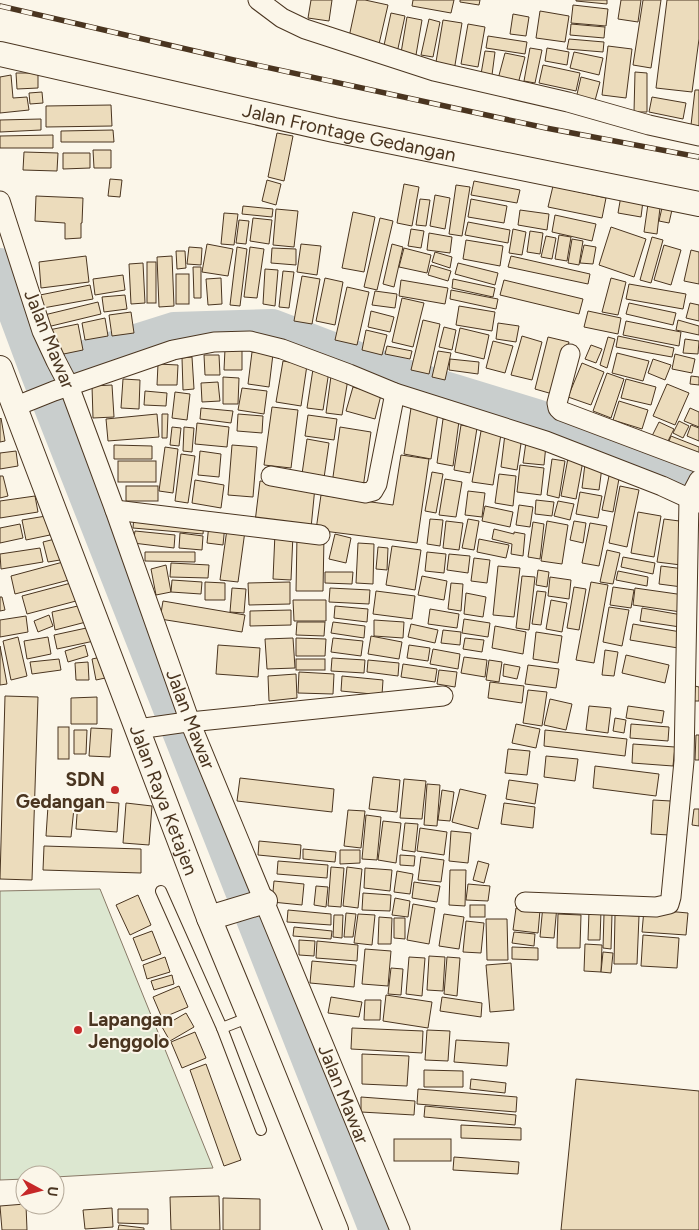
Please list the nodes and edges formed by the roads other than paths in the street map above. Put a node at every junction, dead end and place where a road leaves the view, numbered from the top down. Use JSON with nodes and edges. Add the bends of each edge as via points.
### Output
{"nodes":[{"id":1,"x":258,"y":0,"type":"edge"},
{"id":2,"x":274,"y":6,"type":"edge"},
{"id":3,"x":0,"y":54,"type":"edge"},
{"id":4,"x":699,"y":136,"type":"edge"},
{"id":5,"x":0,"y":201,"type":"edge"},
{"id":6,"x":699,"y":204,"type":"edge"},
{"id":7,"x":570,"y":354,"type":"dead end"},
{"id":8,"x":1,"y":373,"type":"edge"},
{"id":9,"x":61,"y":388,"type":"junction"},
{"id":10,"x":395,"y":393,"type":"junction"},
{"id":11,"x":20,"y":404,"type":"junction"},
{"id":12,"x":699,"y":463,"type":"edge"},
{"id":13,"x":271,"y":476,"type":"dead end"},
{"id":14,"x":695,"y":494,"type":"edge"},
{"id":15,"x":115,"y":510,"type":"junction"},
{"id":16,"x":320,"y":535,"type":"dead end"},
{"id":17,"x":443,"y":696,"type":"dead end"},
{"id":18,"x":185,"y":722,"type":"junction"},
{"id":19,"x":142,"y":728,"type":"junction"},
{"id":20,"x":161,"y":891,"type":"dead end"},
{"id":21,"x":260,"y":902,"type":"junction"},
{"id":22,"x":525,"y":902,"type":"dead end"},
{"id":23,"x":214,"y":917,"type":"junction"},
{"id":24,"x":250,"y":1016,"type":"junction"},
{"id":25,"x":222,"y":1028,"type":"junction"},
{"id":26,"x":261,"y":1130,"type":"dead end"},
{"id":27,"x":336,"y":1230,"type":"edge"},
{"id":28,"x":400,"y":1230,"type":"edge"}],
"edges":[{"from":1,"to":2,"type":"street"},
{"from":2,"to":4,"type":"street","via":[[282,18],[304,29],[434,70]]},
{"from":3,"to":6,"type":"street","name":"Jalan Frontage Gedangan","via":[[334,130]]},
{"from":5,"to":9,"type":"street","name":"Jalan Mawar","via":[[42,331],[56,361]]},
{"from":7,"to":12,"type":"street","via":[[557,403],[561,412]]},
{"from":8,"to":11,"type":"street","name":"Jalan Raya Ketajen"},
{"from":9,"to":10,"type":"street","via":[[172,350],[214,342],[250,341],[282,349]]},
{"from":9,"to":11,"type":"street"},
{"from":9,"to":15,"type":"street","name":"Jalan Mawar"},
{"from":10,"to":13,"type":"street","via":[[373,491],[365,493]]},
{"from":10,"to":14,"type":"street","via":[[546,441],[662,486]]},
{"from":11,"to":19,"type":"street","name":"Jalan Raya Ketajen"},
{"from":14,"to":22,"type":"street","via":[[684,761],[671,897],[668,904],[656,907]]},
{"from":15,"to":16,"type":"street"},
{"from":15,"to":18,"type":"street","name":"Jalan Mawar"},
{"from":17,"to":18,"type":"street"},
{"from":18,"to":19,"type":"street"},
{"from":18,"to":21,"type":"street","name":"Jalan Mawar"},
{"from":19,"to":23,"type":"street","name":"Jalan Raya Ketajen"},
{"from":20,"to":25,"type":"lane"},
{"from":21,"to":23,"type":"street"},
{"from":21,"to":28,"type":"street","name":"Jalan Mawar"},
{"from":23,"to":24,"type":"street","name":"Jalan Raya Ketajen"},
{"from":24,"to":25,"type":"lane"},
{"from":24,"to":27,"type":"street","name":"Jalan Raya Ketajen"},
{"from":25,"to":26,"type":"lane"}]}
